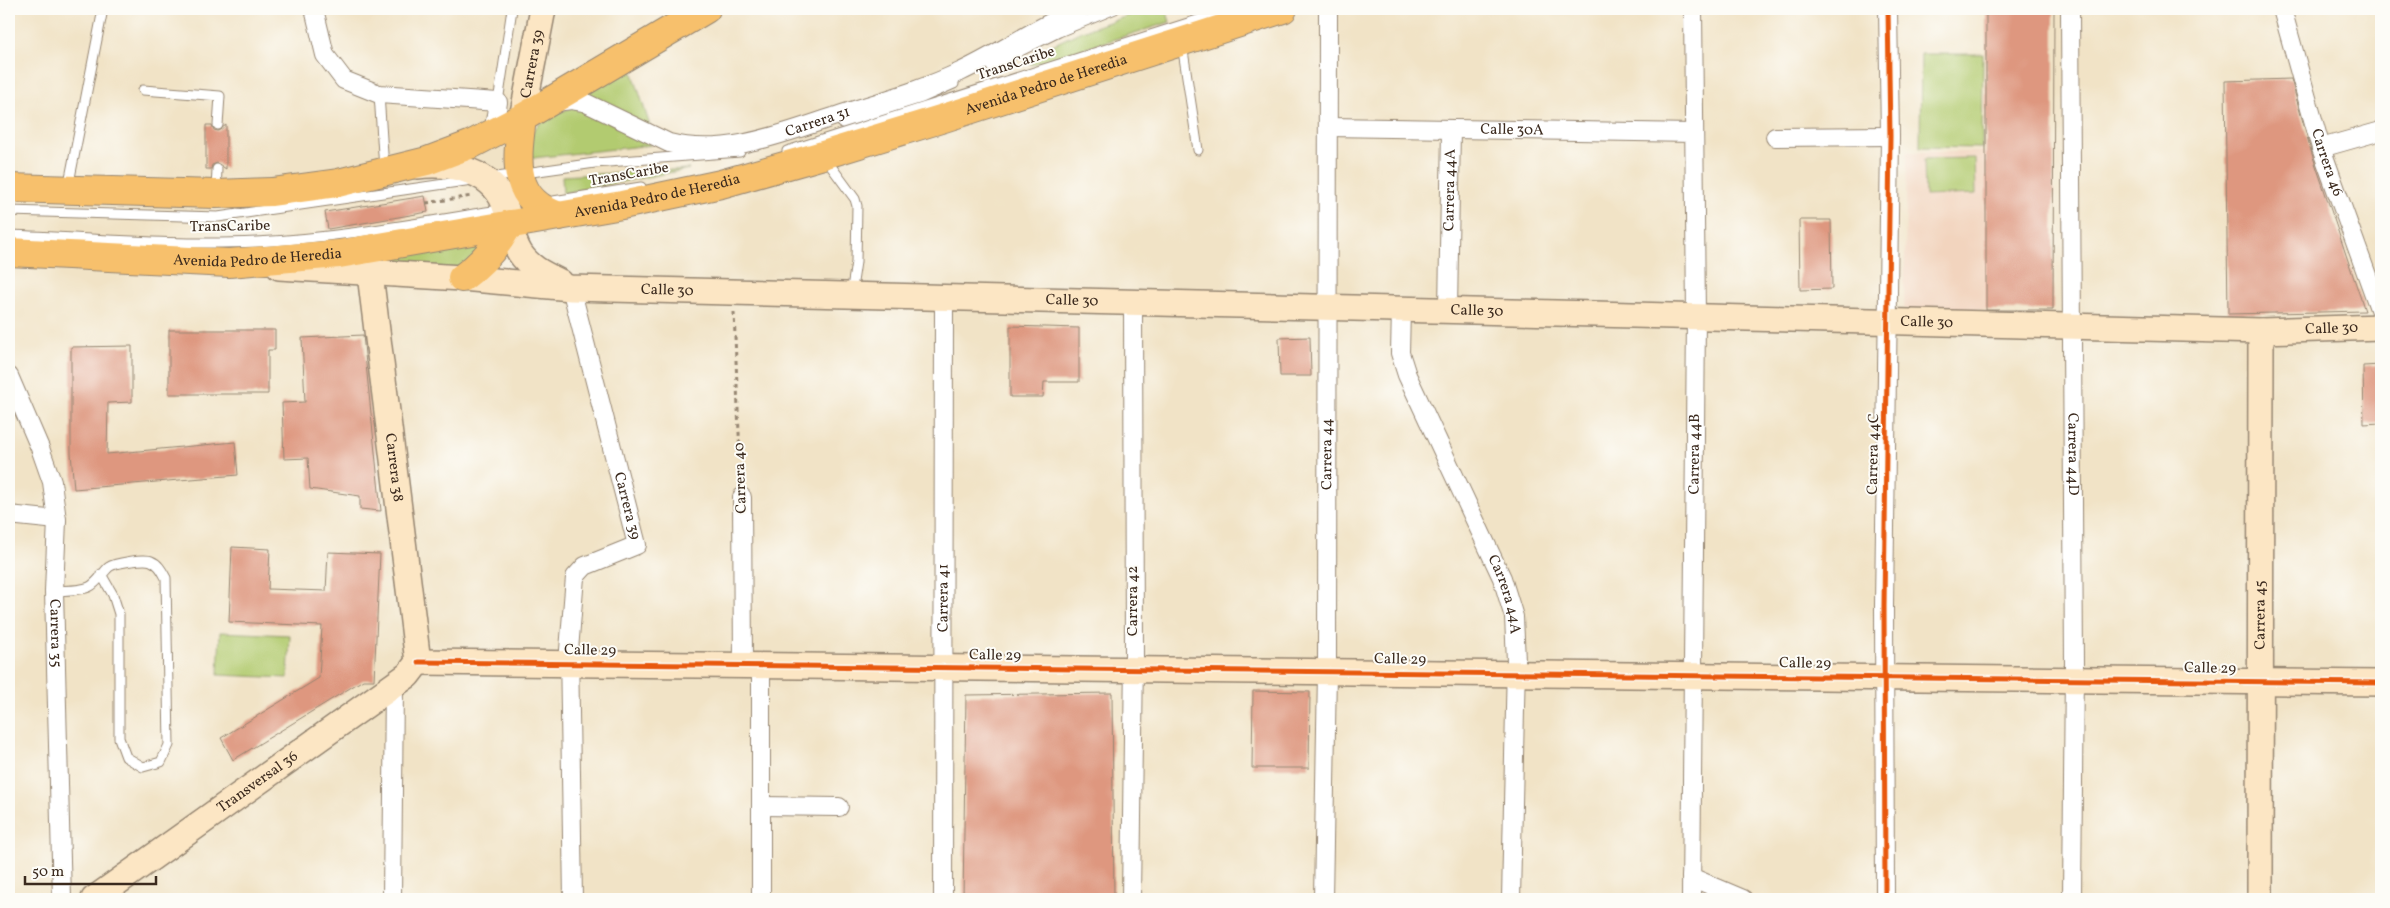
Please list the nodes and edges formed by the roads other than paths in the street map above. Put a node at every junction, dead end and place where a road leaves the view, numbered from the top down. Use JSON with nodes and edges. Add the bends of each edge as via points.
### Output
{"nodes":[{"id":1,"x":102,"y":9,"type":"edge"},
{"id":2,"x":314,"y":9,"type":"edge"},
{"id":3,"x":512,"y":9,"type":"edge"},
{"id":4,"x":543,"y":9,"type":"edge"},
{"id":5,"x":706,"y":9,"type":"edge"},
{"id":6,"x":1081,"y":9,"type":"edge"},
{"id":7,"x":1115,"y":9,"type":"edge"},
{"id":8,"x":1232,"y":9,"type":"edge"},
{"id":9,"x":1283,"y":9,"type":"edge"},
{"id":10,"x":1328,"y":9,"type":"edge"},
{"id":11,"x":1693,"y":9,"type":"edge"},
{"id":12,"x":1888,"y":9,"type":"edge"},
{"id":13,"x":2070,"y":9,"type":"edge"},
{"id":14,"x":2282,"y":9,"type":"edge"},
{"id":15,"x":1181,"y":42,"type":"junction"},
{"id":16,"x":143,"y":90,"type":"dead end"},
{"id":17,"x":379,"y":94,"type":"junction"},
{"id":18,"x":498,"y":102,"type":"junction"},
{"id":19,"x":533,"y":112,"type":"junction"},
{"id":20,"x":218,"y":125,"type":"dead end"},
{"id":21,"x":1328,"y":127,"type":"junction"},
{"id":22,"x":1451,"y":129,"type":"junction"},
{"id":23,"x":2381,"y":131,"type":"edge"},
{"id":24,"x":1694,"y":133,"type":"junction"},
{"id":25,"x":493,"y":134,"type":"junction"},
{"id":26,"x":1890,"y":136,"type":"junction"},
{"id":27,"x":1775,"y":137,"type":"dead end"},
{"id":28,"x":2321,"y":148,"type":"junction"},
{"id":29,"x":1198,"y":150,"type":"dead end"},
{"id":30,"x":782,"y":153,"type":"dead end"},
{"id":31,"x":823,"y":155,"type":"junction"},
{"id":32,"x":384,"y":172,"type":"junction"},
{"id":33,"x":519,"y":174,"type":"junction"},
{"id":34,"x":647,"y":186,"type":"dead end"},
{"id":35,"x":479,"y":187,"type":"junction"},
{"id":36,"x":9,"y":188,"type":"edge"},
{"id":37,"x":67,"y":190,"type":"junction"},
{"id":38,"x":518,"y":209,"type":"junction"},
{"id":39,"x":9,"y":211,"type":"edge"},
{"id":40,"x":9,"y":234,"type":"edge"},
{"id":41,"x":9,"y":252,"type":"edge"},
{"id":42,"x":229,"y":263,"type":"junction"},
{"id":43,"x":370,"y":274,"type":"junction"},
{"id":44,"x":462,"y":278,"type":"junction"},
{"id":45,"x":571,"y":288,"type":"junction"},
{"id":46,"x":851,"y":295,"type":"junction"},
{"id":47,"x":944,"y":297,"type":"junction"},
{"id":48,"x":1133,"y":302,"type":"junction"},
{"id":49,"x":1327,"y":307,"type":"junction"},
{"id":50,"x":1401,"y":309,"type":"junction"},
{"id":51,"x":1448,"y":310,"type":"junction"},
{"id":52,"x":2381,"y":314,"type":"edge"},
{"id":53,"x":1696,"y":316,"type":"junction"},
{"id":54,"x":1889,"y":321,"type":"junction"},
{"id":55,"x":2072,"y":326,"type":"junction"},
{"id":56,"x":2381,"y":327,"type":"edge"},
{"id":57,"x":2261,"y":331,"type":"junction"},
{"id":58,"x":9,"y":376,"type":"edge"},
{"id":59,"x":742,"y":497,"type":"road end"},
{"id":60,"x":9,"y":515,"type":"edge"},
{"id":61,"x":57,"y":520,"type":"junction"},
{"id":62,"x":101,"y":574,"type":"junction"},
{"id":63,"x":54,"y":591,"type":"junction"},
{"id":64,"x":418,"y":662,"type":"junction"},
{"id":65,"x":569,"y":664,"type":"junction"},
{"id":66,"x":752,"y":665,"type":"junction"},
{"id":67,"x":943,"y":668,"type":"junction"},
{"id":68,"x":1133,"y":670,"type":"junction"},
{"id":69,"x":1327,"y":672,"type":"junction"},
{"id":70,"x":1516,"y":674,"type":"junction"},
{"id":71,"x":1693,"y":676,"type":"junction"},
{"id":72,"x":1886,"y":678,"type":"junction"},
{"id":73,"x":2074,"y":680,"type":"junction"},
{"id":74,"x":2260,"y":682,"type":"junction"},
{"id":75,"x":2381,"y":683,"type":"edge"},
{"id":76,"x":394,"y":684,"type":"junction"},
{"id":77,"x":761,"y":806,"type":"junction"},
{"id":78,"x":839,"y":807,"type":"dead end"},
{"id":79,"x":1691,"y":877,"type":"junction"},
{"id":80,"x":62,"y":899,"type":"edge"},
{"id":81,"x":94,"y":899,"type":"edge"},
{"id":82,"x":392,"y":899,"type":"edge"},
{"id":83,"x":573,"y":899,"type":"edge"},
{"id":84,"x":761,"y":899,"type":"edge"},
{"id":85,"x":943,"y":899,"type":"edge"},
{"id":86,"x":1131,"y":899,"type":"edge"},
{"id":87,"x":1322,"y":899,"type":"edge"},
{"id":88,"x":1511,"y":899,"type":"edge"},
{"id":89,"x":1691,"y":899,"type":"edge"},
{"id":90,"x":1743,"y":899,"type":"edge"},
{"id":91,"x":1885,"y":899,"type":"edge"},
{"id":92,"x":2072,"y":899,"type":"edge"},
{"id":93,"x":2260,"y":899,"type":"edge"}],
"edges":[{"from":1,"to":37,"type":"lane"},
{"from":2,"to":17,"type":"street","via":[[325,55],[334,69],[344,80]]},
{"from":3,"to":18,"type":"lane"},
{"from":4,"to":19,"type":"street","name":"Carrera 39"},
{"from":5,"to":19,"type":"highway"},
{"from":6,"to":19,"type":"street","name":"Carrera 31","via":[[961,72],[926,86],[736,144],[682,146],[669,143],[578,100],[563,100]]},
{"from":7,"to":33,"type":"lane","name":"TransCaribe","via":[[1059,32],[922,98],[752,150],[595,163]]},
{"from":8,"to":30,"type":"lane","name":"TransCaribe"},
{"from":9,"to":15,"type":"highway","name":"Avenida Pedro de Heredia"},
{"from":10,"to":21,"type":"street","name":"Carrera 44"},
{"from":11,"to":24,"type":"street","name":"Carrera 44B"},
{"from":12,"to":26,"type":"street","name":"Carrera 44C"},
{"from":13,"to":55,"type":"street","name":"Carrera 44D"},
{"from":14,"to":28,"type":"street","name":"Carrera 46"},
{"from":15,"to":29,"type":"lane"},
{"from":15,"to":31,"type":"highway","name":"Avenida Pedro de Heredia"},
{"from":16,"to":20,"type":"lane","via":[[220,96]]},
{"from":17,"to":18,"type":"street"},
{"from":17,"to":32,"type":"lane"},
{"from":18,"to":25,"type":"street"},
{"from":19,"to":25,"type":"highway"},
{"from":19,"to":33,"type":"highway","via":[[518,153]]},
{"from":21,"to":22,"type":"street","name":"Calle 30A"},
{"from":21,"to":49,"type":"street","name":"Carrera 44"},
{"from":22,"to":24,"type":"street","name":"Calle 30A"},
{"from":22,"to":51,"type":"street","name":"Carrera 44A"},
{"from":23,"to":28,"type":"street"},
{"from":24,"to":53,"type":"street","name":"Carrera 44B"},
{"from":25,"to":32,"type":"highway","via":[[455,151]]},
{"from":26,"to":27,"type":"street"},
{"from":26,"to":54,"type":"street","name":"Carrera 44C"},
{"from":28,"to":52,"type":"street","name":"Carrera 46"},
{"from":31,"to":38,"type":"highway","name":"Avenida Pedro de Heredia","via":[[673,195],[559,216]]},
{"from":31,"to":46,"type":"lane","via":[[855,199],[856,262]]},
{"from":32,"to":35,"type":"street","via":[[432,164],[456,167]]},
{"from":32,"to":37,"type":"highway","via":[[306,189],[216,182]]},
{"from":33,"to":35,"type":"lane","name":"TransCaribe"},
{"from":33,"to":38,"type":"highway","via":[[524,188]]},
{"from":34,"to":38,"type":"lane","name":"TransCaribe"},
{"from":35,"to":38,"type":"street","name":"Calle 30","via":[[498,192]]},
{"from":35,"to":39,"type":"lane","name":"TransCaribe","via":[[218,216]]},
{"from":36,"to":37,"type":"highway"},
{"from":38,"to":40,"type":"lane","name":"TransCaribe","via":[[328,236],[257,242]]},
{"from":38,"to":42,"type":"highway","name":"Avenida Pedro de Heredia","via":[[339,254]]},
{"from":38,"to":44,"type":"highway","via":[[494,249]]},
{"from":38,"to":45,"type":"street","name":"Calle 30","via":[[519,252],[541,274]]},
{"from":41,"to":42,"type":"highway","name":"Avenida Pedro de Heredia"},
{"from":42,"to":43,"type":"street","name":"Calle 30"},
{"from":43,"to":44,"type":"street","name":"Calle 30"},
{"from":43,"to":64,"type":"street","name":"Carrera 38"},
{"from":44,"to":45,"type":"street","name":"Calle 30"},
{"from":45,"to":46,"type":"street","name":"Calle 30"},
{"from":45,"to":65,"type":"street","name":"Carrera 39","via":[[637,546],[596,560],[576,576]]},
{"from":46,"to":47,"type":"street","name":"Calle 30"},
{"from":47,"to":48,"type":"street","name":"Calle 30"},
{"from":47,"to":67,"type":"street","name":"Carrera 41"},
{"from":48,"to":49,"type":"street","name":"Calle 30"},
{"from":48,"to":68,"type":"street","name":"Carrera 42"},
{"from":49,"to":50,"type":"street","name":"Calle 30"},
{"from":49,"to":69,"type":"street","name":"Carrera 44"},
{"from":50,"to":51,"type":"street","name":"Calle 30"},
{"from":50,"to":70,"type":"street","name":"Carrera 44A","via":[[1400,353],[1407,375],[1508,593],[1514,617]]},
{"from":51,"to":53,"type":"street","name":"Calle 30"},
{"from":53,"to":54,"type":"street","name":"Calle 30"},
{"from":53,"to":71,"type":"street","name":"Carrera 44B"},
{"from":54,"to":55,"type":"street","name":"Calle 30"},
{"from":54,"to":72,"type":"street","name":"Carrera 44C","via":[[1884,606]]},
{"from":55,"to":57,"type":"street","name":"Calle 30"},
{"from":55,"to":73,"type":"street","name":"Carrera 44D"},
{"from":56,"to":57,"type":"street","name":"Calle 30"},
{"from":57,"to":74,"type":"street","name":"Carrera 45"},
{"from":58,"to":61,"type":"street","name":"Carrera 35","via":[[52,482]]},
{"from":59,"to":66,"type":"street","name":"Carrera 40"},
{"from":60,"to":61,"type":"street"},
{"from":61,"to":63,"type":"street","name":"Carrera 35"},
{"from":62,"to":62,"type":"lane","via":[[119,614],[119,738],[126,757],[143,767],[161,762],[169,744],[166,578],[160,566],[149,560],[111,566]]},
{"from":62,"to":63,"type":"lane","via":[[95,584],[87,588]]},
{"from":63,"to":80,"type":"street","name":"Carrera 35"},
{"from":64,"to":65,"type":"street","name":"Calle 29"},
{"from":64,"to":76,"type":"street","name":"Transversal 36"},
{"from":65,"to":66,"type":"street","name":"Calle 29"},
{"from":65,"to":83,"type":"street","name":"Carrera 39"},
{"from":66,"to":67,"type":"street","name":"Calle 29"},
{"from":66,"to":77,"type":"street","name":"Carrera 40"},
{"from":67,"to":68,"type":"street","name":"Calle 29"},
{"from":67,"to":85,"type":"street","name":"Carrera 41"},
{"from":68,"to":69,"type":"street","name":"Calle 29"},
{"from":68,"to":86,"type":"street","name":"Carrera 42"},
{"from":69,"to":70,"type":"street","name":"Calle 29"},
{"from":69,"to":87,"type":"street","name":"Carrera 44"},
{"from":70,"to":71,"type":"street","name":"Calle 29"},
{"from":70,"to":88,"type":"street","name":"Carrera 44A"},
{"from":71,"to":72,"type":"street","name":"Calle 29"},
{"from":71,"to":79,"type":"street","name":"Carrera 44B"},
{"from":72,"to":73,"type":"street","name":"Calle 29"},
{"from":72,"to":91,"type":"street","name":"Carrera 44C"},
{"from":73,"to":74,"type":"street","name":"Calle 29"},
{"from":73,"to":92,"type":"street","name":"Carrera 44D"},
{"from":74,"to":75,"type":"street","name":"Calle 29"},
{"from":74,"to":93,"type":"street","name":"Carrera 45"},
{"from":76,"to":81,"type":"street","name":"Transversal 36"},
{"from":76,"to":82,"type":"street"},
{"from":77,"to":78,"type":"street"},
{"from":77,"to":84,"type":"street","name":"Carrera 40"},
{"from":79,"to":89,"type":"street","name":"Carrera 44B"},
{"from":79,"to":90,"type":"street"}]}
